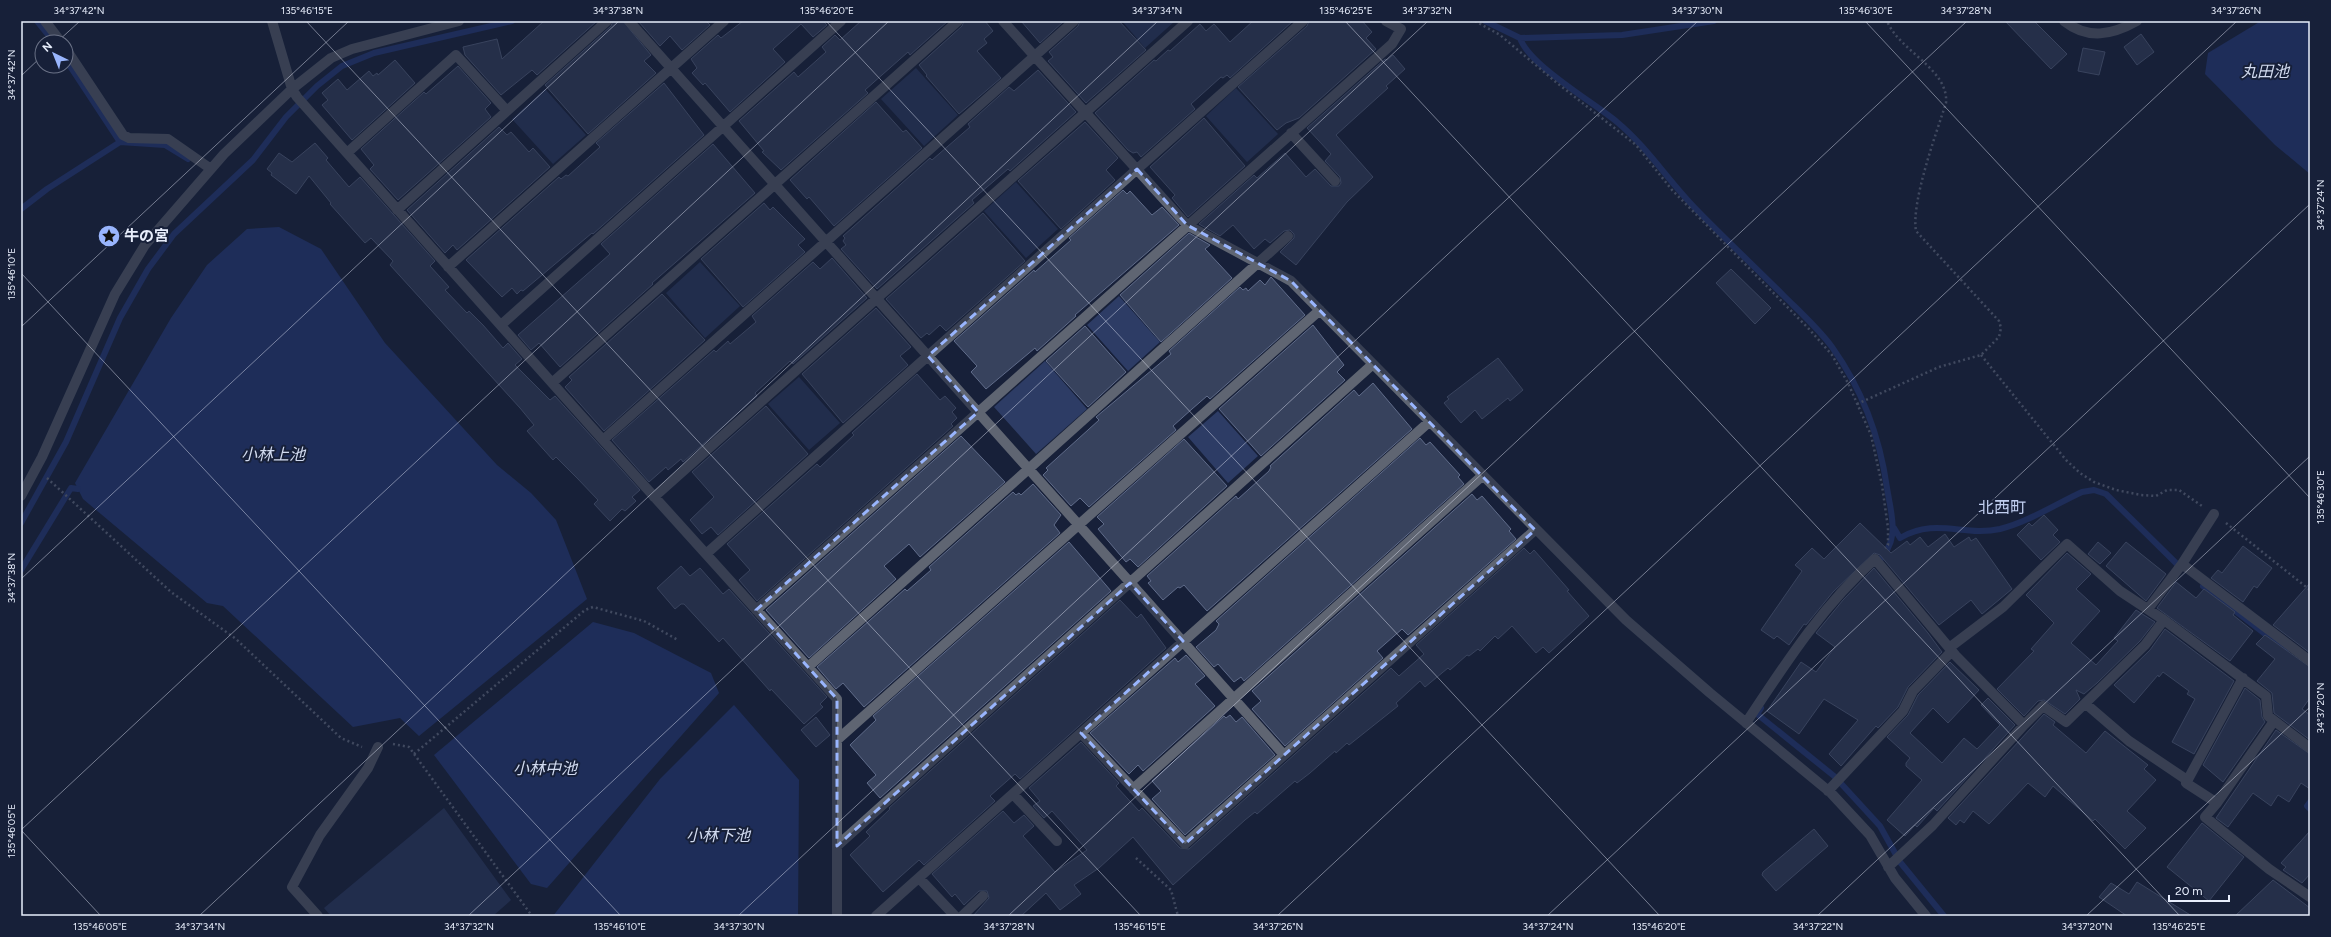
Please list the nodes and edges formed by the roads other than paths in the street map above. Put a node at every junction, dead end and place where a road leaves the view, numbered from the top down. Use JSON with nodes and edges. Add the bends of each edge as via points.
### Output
{"nodes":[{"id":1,"x":45,"y":21,"type":"edge"},
{"id":2,"x":272,"y":21,"type":"edge"},
{"id":3,"x":459,"y":21,"type":"edge"},
{"id":4,"x":608,"y":21,"type":"edge"},
{"id":5,"x":629,"y":21,"type":"edge"},
{"id":6,"x":724,"y":21,"type":"edge"},
{"id":7,"x":841,"y":21,"type":"edge"},
{"id":8,"x":958,"y":21,"type":"edge"},
{"id":9,"x":1003,"y":21,"type":"edge"},
{"id":10,"x":1074,"y":21,"type":"edge"},
{"id":11,"x":1188,"y":21,"type":"edge"},
{"id":12,"x":1303,"y":21,"type":"edge"},
{"id":13,"x":1386,"y":21,"type":"edge"},
{"id":14,"x":2064,"y":21,"type":"edge"},
{"id":15,"x":2137,"y":21,"type":"edge"},
{"id":16,"x":55,"y":34,"type":"edge"},
{"id":17,"x":1035,"y":56,"type":"junction"},
{"id":18,"x":74,"y":61,"type":"edge"},
{"id":19,"x":671,"y":68,"type":"junction"},
{"id":20,"x":298,"y":97,"type":"junction"},
{"id":21,"x":507,"y":111,"type":"junction"},
{"id":22,"x":1086,"y":112,"type":"junction"},
{"id":23,"x":723,"y":127,"type":"junction"},
{"id":24,"x":1291,"y":133,"type":"junction"},
{"id":25,"x":347,"y":153,"type":"junction"},
{"id":26,"x":211,"y":169,"type":"junction"},
{"id":27,"x":1137,"y":169,"type":"junction"},
{"id":28,"x":1335,"y":181,"type":"dead end"},
{"id":29,"x":774,"y":184,"type":"junction"},
{"id":30,"x":397,"y":210,"type":"junction"},
{"id":31,"x":1187,"y":225,"type":"junction"},
{"id":32,"x":1288,"y":236,"type":"dead end"},
{"id":33,"x":826,"y":242,"type":"junction"},
{"id":34,"x":1258,"y":263,"type":"junction"},
{"id":35,"x":448,"y":266,"type":"junction"},
{"id":36,"x":876,"y":298,"type":"junction"},
{"id":37,"x":1320,"y":310,"type":"junction"},
{"id":38,"x":500,"y":325,"type":"junction"},
{"id":39,"x":928,"y":356,"type":"junction"},
{"id":40,"x":1373,"y":364,"type":"junction"},
{"id":41,"x":552,"y":383,"type":"junction"},
{"id":42,"x":978,"y":412,"type":"junction"},
{"id":43,"x":1429,"y":422,"type":"junction"},
{"id":44,"x":603,"y":440,"type":"junction"},
{"id":45,"x":1029,"y":469,"type":"junction"},
{"id":46,"x":1482,"y":476,"type":"junction"},
{"id":47,"x":21,"y":496,"type":"edge"},
{"id":48,"x":654,"y":497,"type":"junction"},
{"id":49,"x":2214,"y":514,"type":"road end"},
{"id":50,"x":1079,"y":525,"type":"junction"},
{"id":51,"x":1535,"y":530,"type":"junction"},
{"id":52,"x":706,"y":554,"type":"junction"},
{"id":53,"x":2179,"y":567,"type":"junction"},
{"id":54,"x":1130,"y":583,"type":"junction"},
{"id":55,"x":2148,"y":609,"type":"junction"},
{"id":56,"x":756,"y":610,"type":"junction"},
{"id":57,"x":2164,"y":620,"type":"junction"},
{"id":58,"x":1183,"y":641,"type":"junction"},
{"id":59,"x":1951,"y":649,"type":"junction"},
{"id":60,"x":2310,"y":660,"type":"edge"},
{"id":61,"x":808,"y":667,"type":"junction"},
{"id":62,"x":2243,"y":678,"type":"junction"},
{"id":63,"x":1234,"y":698,"type":"junction"},
{"id":64,"x":2086,"y":704,"type":"junction"},
{"id":65,"x":2274,"y":721,"type":"junction"},
{"id":66,"x":1746,"y":723,"type":"junction"},
{"id":67,"x":2024,"y":725,"type":"junction"},
{"id":68,"x":1081,"y":733,"type":"junction"},
{"id":69,"x":837,"y":740,"type":"junction"},
{"id":70,"x":378,"y":748,"type":"road end"},
{"id":71,"x":2310,"y":748,"type":"edge"},
{"id":72,"x":1284,"y":755,"type":"junction"},
{"id":73,"x":2188,"y":780,"type":"junction"},
{"id":74,"x":1133,"y":789,"type":"junction"},
{"id":75,"x":1828,"y":791,"type":"junction"},
{"id":76,"x":1013,"y":794,"type":"junction"},
{"id":77,"x":2217,"y":803,"type":"junction"},
{"id":78,"x":1057,"y":841,"type":"dead end"},
{"id":79,"x":837,"y":846,"type":"junction"},
{"id":80,"x":1894,"y":862,"type":"junction"},
{"id":81,"x":919,"y":878,"type":"junction"},
{"id":82,"x":983,"y":896,"type":"dead end"},
{"id":83,"x":2310,"y":896,"type":"edge"},
{"id":84,"x":318,"y":916,"type":"edge"},
{"id":85,"x":837,"y":916,"type":"edge"},
{"id":86,"x":876,"y":916,"type":"edge"},
{"id":87,"x":954,"y":916,"type":"edge"},
{"id":88,"x":962,"y":916,"type":"edge"},
{"id":89,"x":1926,"y":916,"type":"edge"}],
"edges":[{"from":1,"to":16,"type":"street"},
{"from":2,"to":20,"type":"street"},
{"from":3,"to":20,"type":"street","via":[[352,48],[331,58]]},
{"from":4,"to":21,"type":"street"},
{"from":5,"to":19,"type":"street"},
{"from":6,"to":19,"type":"street"},
{"from":7,"to":23,"type":"street"},
{"from":8,"to":29,"type":"street"},
{"from":9,"to":17,"type":"street"},
{"from":10,"to":17,"type":"street"},
{"from":11,"to":22,"type":"street"},
{"from":12,"to":27,"type":"street"},
{"from":13,"to":24,"type":"street","via":[[1401,29],[1392,44]]},
{"from":14,"to":15,"type":"street","via":[[2076,30],[2094,34],[2113,32]]},
{"from":17,"to":22,"type":"street"},
{"from":17,"to":33,"type":"street"},
{"from":18,"to":26,"type":"street","via":[[123,135],[129,138],[168,139]]},
{"from":19,"to":23,"type":"street"},
{"from":19,"to":35,"type":"street"},
{"from":20,"to":25,"type":"street"},
{"from":20,"to":26,"type":"street"},
{"from":21,"to":25,"type":"street","via":[[456,56]]},
{"from":21,"to":30,"type":"street"},
{"from":22,"to":27,"type":"street"},
{"from":22,"to":36,"type":"street"},
{"from":23,"to":29,"type":"street"},
{"from":23,"to":38,"type":"street"},
{"from":24,"to":28,"type":"street"},
{"from":24,"to":31,"type":"street"},
{"from":25,"to":30,"type":"street"},
{"from":26,"to":47,"type":"street","via":[[145,245],[115,294],[42,457]]},
{"from":27,"to":31,"type":"street"},
{"from":27,"to":39,"type":"street"},
{"from":29,"to":33,"type":"street"},
{"from":29,"to":41,"type":"street"},
{"from":30,"to":35,"type":"street"},
{"from":31,"to":34,"type":"street"},
{"from":31,"to":42,"type":"street"},
{"from":32,"to":34,"type":"street"},
{"from":33,"to":36,"type":"street"},
{"from":33,"to":44,"type":"street"},
{"from":34,"to":37,"type":"street","via":[[1291,281]]},
{"from":34,"to":45,"type":"street"},
{"from":35,"to":38,"type":"street"},
{"from":36,"to":39,"type":"street"},
{"from":36,"to":48,"type":"street"},
{"from":37,"to":40,"type":"street"},
{"from":37,"to":50,"type":"street"},
{"from":38,"to":41,"type":"street"},
{"from":39,"to":42,"type":"street"},
{"from":39,"to":52,"type":"street"},
{"from":40,"to":43,"type":"street"},
{"from":40,"to":54,"type":"street"},
{"from":41,"to":44,"type":"street"},
{"from":42,"to":45,"type":"street"},
{"from":42,"to":56,"type":"street"},
{"from":43,"to":46,"type":"street"},
{"from":43,"to":58,"type":"street"},
{"from":44,"to":48,"type":"street"},
{"from":45,"to":50,"type":"street"},
{"from":45,"to":61,"type":"street"},
{"from":46,"to":51,"type":"street"},
{"from":46,"to":63,"type":"street"},
{"from":48,"to":52,"type":"street"},
{"from":49,"to":53,"type":"street"},
{"from":50,"to":54,"type":"street"},
{"from":50,"to":69,"type":"street"},
{"from":51,"to":66,"type":"street","via":[[1626,620]]},
{"from":51,"to":72,"type":"street"},
{"from":52,"to":56,"type":"street"},
{"from":53,"to":55,"type":"street"},
{"from":53,"to":60,"type":"street"},
{"from":54,"to":58,"type":"street"},
{"from":54,"to":79,"type":"street"},
{"from":55,"to":57,"type":"street"},
{"from":55,"to":59,"type":"street","via":[[2120,591],[2067,544],[2004,607]]},
{"from":56,"to":61,"type":"street"},
{"from":57,"to":62,"type":"street"},
{"from":57,"to":64,"type":"street","via":[[2145,645]]},
{"from":58,"to":63,"type":"street"},
{"from":58,"to":68,"type":"street"},
{"from":59,"to":66,"type":"street","via":[[1877,561],[1857,575],[1824,610]]},
{"from":59,"to":67,"type":"street"},
{"from":59,"to":75,"type":"street","via":[[1913,691],[1903,711]]},
{"from":61,"to":69,"type":"street","via":[[837,699]]},
{"from":62,"to":65,"type":"street","via":[[2266,696],[2268,716]]},
{"from":62,"to":73,"type":"street"},
{"from":63,"to":72,"type":"street"},
{"from":63,"to":74,"type":"street"},
{"from":64,"to":67,"type":"street","via":[[2066,722],[2043,706]]},
{"from":64,"to":73,"type":"street","via":[[2129,741]]},
{"from":65,"to":71,"type":"street"},
{"from":65,"to":77,"type":"street"},
{"from":66,"to":75,"type":"street"},
{"from":67,"to":80,"type":"street","via":[[1933,825]]},
{"from":68,"to":74,"type":"street"},
{"from":68,"to":76,"type":"street"},
{"from":69,"to":79,"type":"street"},
{"from":70,"to":84,"type":"street","via":[[368,768],[320,835],[292,887]]},
{"from":72,"to":74,"type":"street","via":[[1185,844]]},
{"from":73,"to":77,"type":"street","via":[[2186,783]]},
{"from":75,"to":80,"type":"street"},
{"from":76,"to":78,"type":"street"},
{"from":76,"to":81,"type":"street"},
{"from":77,"to":83,"type":"street","via":[[2205,817],[2269,869]]},
{"from":79,"to":85,"type":"street"},
{"from":80,"to":89,"type":"street"},
{"from":81,"to":86,"type":"street"},
{"from":81,"to":87,"type":"street"},
{"from":82,"to":88,"type":"street"}]}
